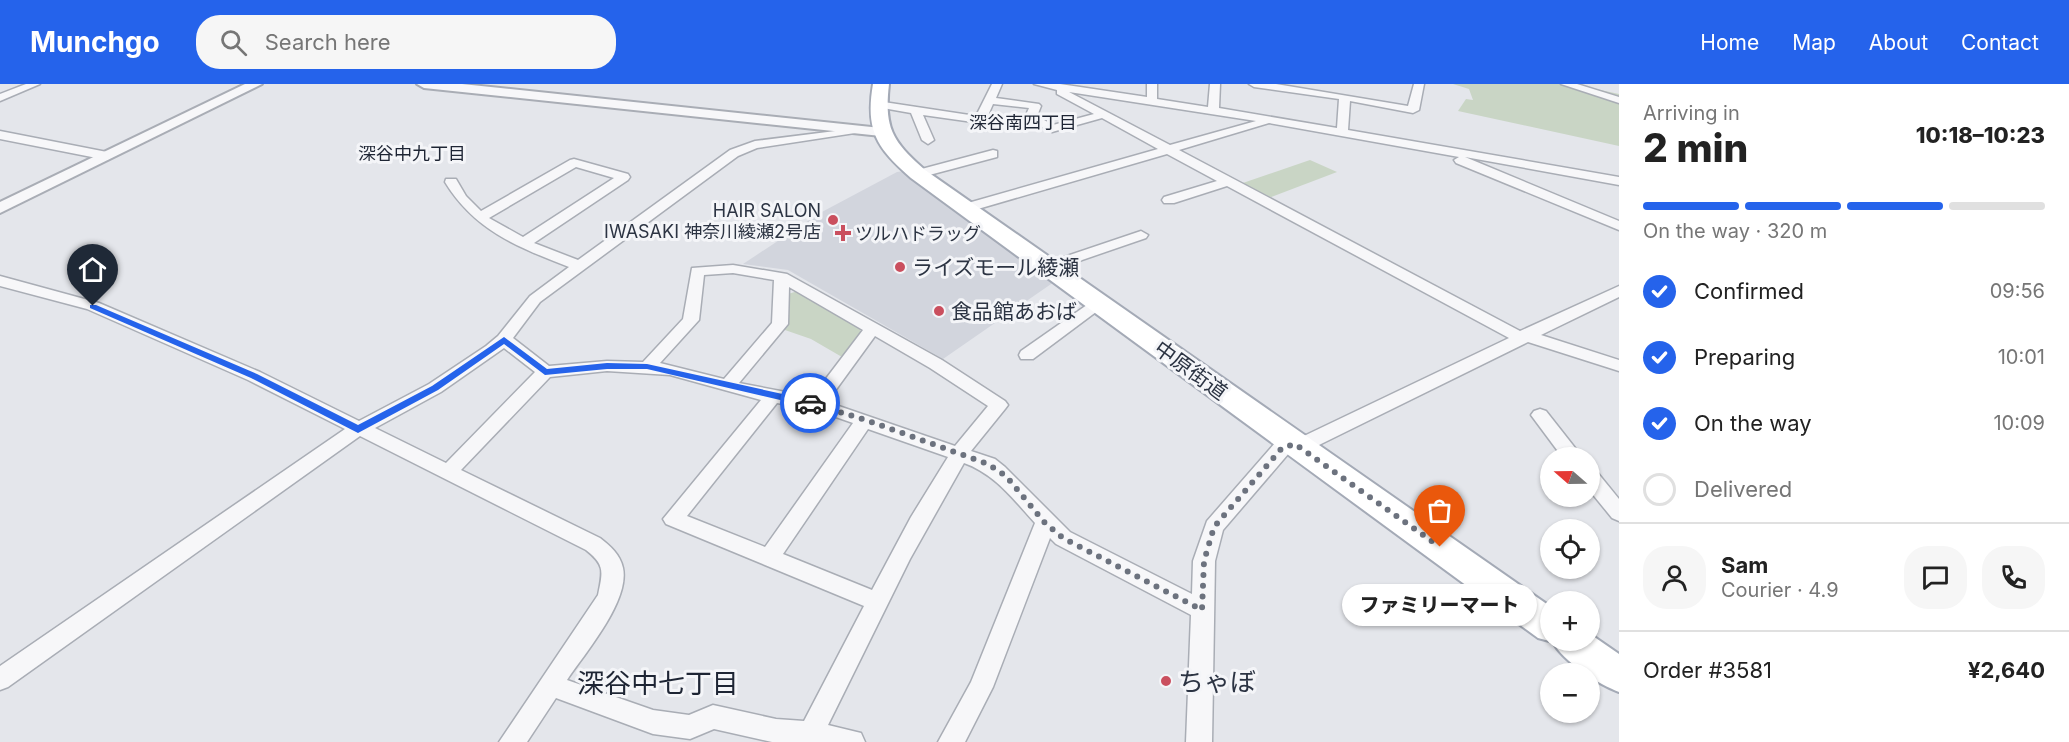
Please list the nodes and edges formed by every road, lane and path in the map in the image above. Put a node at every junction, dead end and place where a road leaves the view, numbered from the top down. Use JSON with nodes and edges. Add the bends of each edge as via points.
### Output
{"nodes":[{"id":1,"x":35,"y":84,"type":"edge"},
{"id":2,"x":255,"y":84,"type":"edge"},
{"id":3,"x":434,"y":84,"type":"edge"},
{"id":4,"x":881,"y":84,"type":"edge"},
{"id":5,"x":997,"y":84,"type":"edge"},
{"id":6,"x":1152,"y":84,"type":"edge"},
{"id":7,"x":1215,"y":84,"type":"edge"},
{"id":8,"x":1254,"y":84,"type":"edge"},
{"id":9,"x":1419,"y":84,"type":"edge"},
{"id":10,"x":1566,"y":84,"type":"edge"},
{"id":11,"x":1044,"y":85,"type":"edge"},
{"id":12,"x":1088,"y":88,"type":"edge"},
{"id":13,"x":1344,"y":97,"type":"junction"},
{"id":14,"x":0,"y":98,"type":"edge"},
{"id":15,"x":989,"y":100,"type":"junction"},
{"id":16,"x":1619,"y":100,"type":"edge"},
{"id":17,"x":1152,"y":103,"type":"junction"},
{"id":18,"x":877,"y":104,"type":"junction"},
{"id":19,"x":916,"y":110,"type":"junction"},
{"id":20,"x":1213,"y":111,"type":"junction"},
{"id":21,"x":1102,"y":116,"type":"junction"},
{"id":22,"x":1272,"y":120,"type":"junction"},
{"id":23,"x":855,"y":130,"type":"junction"},
{"id":24,"x":881,"y":132,"type":"junction"},
{"id":25,"x":1342,"y":132,"type":"junction"},
{"id":26,"x":0,"y":135,"type":"edge"},
{"id":27,"x":928,"y":140,"type":"dead end"},
{"id":28,"x":1441,"y":149,"type":"junction"},
{"id":29,"x":1167,"y":150,"type":"junction"},
{"id":30,"x":993,"y":154,"type":"dead end"},
{"id":31,"x":107,"y":156,"type":"junction"},
{"id":32,"x":918,"y":174,"type":"junction"},
{"id":33,"x":1619,"y":181,"type":"edge"},
{"id":34,"x":452,"y":182,"type":"dead end"},
{"id":35,"x":1226,"y":182,"type":"junction"},
{"id":36,"x":1168,"y":200,"type":"dead end"},
{"id":37,"x":0,"y":207,"type":"edge"},
{"id":38,"x":966,"y":208,"type":"junction"},
{"id":39,"x":481,"y":217,"type":"junction"},
{"id":40,"x":1619,"y":226,"type":"edge"},
{"id":41,"x":1141,"y":235,"type":"dead end"},
{"id":42,"x":524,"y":243,"type":"junction"},
{"id":43,"x":580,"y":266,"type":"junction"},
{"id":44,"x":1048,"y":267,"type":"junction"},
{"id":45,"x":782,"y":277,"type":"junction"},
{"id":46,"x":0,"y":281,"type":"edge"},
{"id":47,"x":1619,"y":291,"type":"edge"},
{"id":48,"x":1099,"y":303,"type":"junction"},
{"id":49,"x":873,"y":328,"type":"junction"},
{"id":50,"x":1522,"y":336,"type":"junction"},
{"id":51,"x":504,"y":339,"type":"junction"},
{"id":52,"x":1027,"y":355,"type":"dead end"},
{"id":53,"x":647,"y":366,"type":"junction"},
{"id":54,"x":1619,"y":366,"type":"edge"},
{"id":55,"x":545,"y":372,"type":"junction"},
{"id":56,"x":728,"y":385,"type":"junction"},
{"id":57,"x":773,"y":397,"type":"junction"},
{"id":58,"x":816,"y":404,"type":"junction"},
{"id":59,"x":1540,"y":415,"type":"dead end"},
{"id":60,"x":866,"y":420,"type":"junction"},
{"id":61,"x":358,"y":429,"type":"junction"},
{"id":62,"x":1295,"y":444,"type":"junction"},
{"id":63,"x":1565,"y":447,"type":"edge"},
{"id":64,"x":959,"y":453,"type":"junction"},
{"id":65,"x":447,"y":473,"type":"junction"},
{"id":66,"x":1600,"y":489,"type":"edge"},
{"id":67,"x":1619,"y":513,"type":"edge"},
{"id":68,"x":1045,"y":523,"type":"junction"},
{"id":69,"x":770,"y":557,"type":"junction"},
{"id":70,"x":876,"y":601,"type":"junction"},
{"id":71,"x":1202,"y":610,"type":"junction"},
{"id":72,"x":1540,"y":619,"type":"edge"},
{"id":73,"x":0,"y":679,"type":"edge"},
{"id":74,"x":551,"y":685,"type":"junction"},
{"id":75,"x":811,"y":733,"type":"junction"},
{"id":76,"x":512,"y":742,"type":"edge"},
{"id":77,"x":852,"y":742,"type":"edge"},
{"id":78,"x":951,"y":742,"type":"edge"},
{"id":79,"x":1199,"y":742,"type":"edge"}],
"edges":[{"from":1,"to":14,"type":"street"},
{"from":2,"to":31,"type":"street"},
{"from":3,"to":23,"type":"street"},
{"from":4,"to":18,"type":"main road","name":"中原街道"},
{"from":5,"to":15,"type":"street"},
{"from":6,"to":17,"type":"street"},
{"from":7,"to":20,"type":"street"},
{"from":8,"to":13,"type":"street"},
{"from":9,"to":13,"type":"street","via":[[1413,110]]},
{"from":10,"to":16,"type":"street"},
{"from":11,"to":12,"type":"street"},
{"from":11,"to":21,"type":"street"},
{"from":12,"to":17,"type":"street"},
{"from":13,"to":25,"type":"street"},
{"from":15,"to":19,"type":"street","via":[[980,120]]},
{"from":15,"to":21,"type":"street","via":[[1035,106],[1031,117],[1052,129]]},
{"from":17,"to":20,"type":"street"},
{"from":18,"to":19,"type":"street"},
{"from":18,"to":24,"type":"main road","name":"中原街道"},
{"from":19,"to":27,"type":"street"},
{"from":20,"to":22,"type":"street"},
{"from":21,"to":29,"type":"street"},
{"from":22,"to":25,"type":"street"},
{"from":22,"to":29,"type":"street"},
{"from":23,"to":24,"type":"street"},
{"from":23,"to":43,"type":"street","via":[[744,148]]},
{"from":24,"to":32,"type":"main road","name":"中原街道","via":[[893,151]]},
{"from":25,"to":28,"type":"street"},
{"from":26,"to":31,"type":"street"},
{"from":28,"to":33,"type":"street"},
{"from":28,"to":40,"type":"street"},
{"from":29,"to":35,"type":"street"},
{"from":29,"to":38,"type":"street"},
{"from":30,"to":32,"type":"street"},
{"from":31,"to":37,"type":"street"},
{"from":32,"to":38,"type":"main road","name":"中原街道"},
{"from":34,"to":39,"type":"street"},
{"from":35,"to":36,"type":"street"},
{"from":35,"to":50,"type":"street"},
{"from":38,"to":44,"type":"main road","name":"中原街道"},
{"from":39,"to":42,"type":"street"},
{"from":39,"to":42,"type":"street","via":[[574,163],[624,177]]},
{"from":41,"to":44,"type":"street"},
{"from":42,"to":43,"type":"street"},
{"from":43,"to":51,"type":"street","via":[[536,299]]},
{"from":44,"to":48,"type":"main road","name":"中原街道"},
{"from":45,"to":49,"type":"street"},
{"from":45,"to":53,"type":"street","via":[[732,269],[697,271],[691,320]]},
{"from":45,"to":56,"type":"street","via":[[780,324]]},
{"from":46,"to":61,"type":"street","via":[[93,306],[254,376]]},
{"from":47,"to":50,"type":"street"},
{"from":48,"to":52,"type":"street"},
{"from":48,"to":62,"type":"main road","name":"中原街道"},
{"from":49,"to":58,"type":"street"},
{"from":49,"to":64,"type":"street","via":[[999,405]]},
{"from":50,"to":54,"type":"street"},
{"from":50,"to":62,"type":"street","via":[[1312,440]]},
{"from":51,"to":55,"type":"street"},
{"from":51,"to":61,"type":"street","via":[[435,388]]},
{"from":53,"to":55,"type":"street"},
{"from":53,"to":56,"type":"street"},
{"from":55,"to":65,"type":"street"},
{"from":56,"to":57,"type":"street"},
{"from":57,"to":58,"type":"street"},
{"from":57,"to":69,"type":"street","via":[[673,519]]},
{"from":58,"to":60,"type":"street"},
{"from":59,"to":63,"type":"street"},
{"from":60,"to":64,"type":"street"},
{"from":60,"to":69,"type":"street"},
{"from":61,"to":65,"type":"street"},
{"from":61,"to":73,"type":"street"},
{"from":62,"to":71,"type":"street","via":[[1282,448],[1214,527],[1204,561]]},
{"from":62,"to":72,"type":"main road","name":"中原街道"},
{"from":64,"to":68,"type":"street","via":[[1006,476]]},
{"from":64,"to":70,"type":"street"},
{"from":65,"to":74,"type":"street","via":[[593,544],[609,556],[614,570],[609,597]]},
{"from":66,"to":67,"type":"street"},
{"from":68,"to":71,"type":"street","via":[[1063,538]]},
{"from":68,"to":78,"type":"street","via":[[981,687]]},
{"from":69,"to":70,"type":"street"},
{"from":70,"to":75,"type":"street"},
{"from":71,"to":79,"type":"street"},
{"from":74,"to":75,"type":"street","via":[[653,722],[690,727],[713,717],[776,731]]},
{"from":74,"to":76,"type":"street"},
{"from":75,"to":77,"type":"street"}]}
